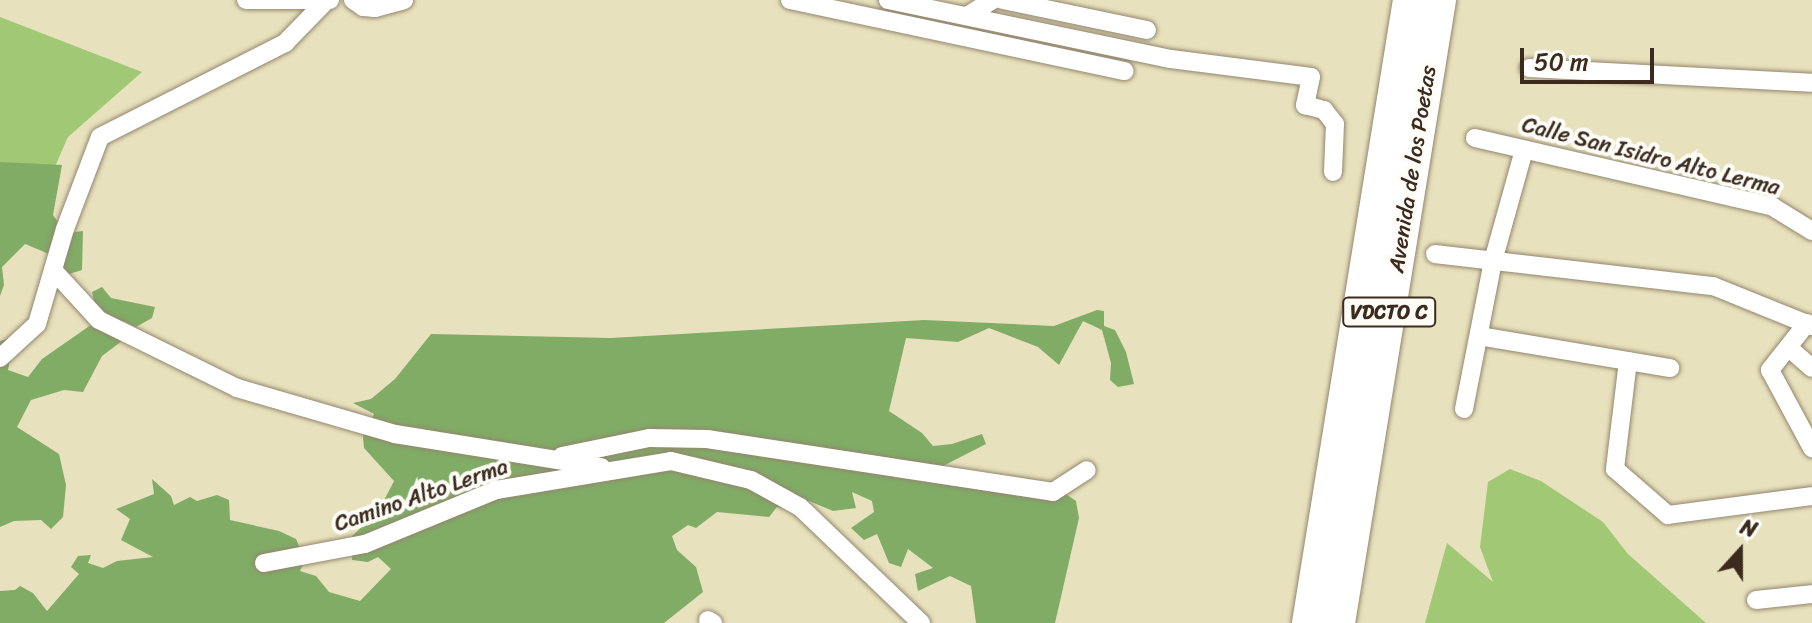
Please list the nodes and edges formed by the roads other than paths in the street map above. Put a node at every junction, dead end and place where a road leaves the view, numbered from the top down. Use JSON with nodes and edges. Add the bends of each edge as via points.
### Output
{"nodes":[{"id":1,"x":246,"y":0,"type":"edge"},
{"id":2,"x":353,"y":0,"type":"edge"},
{"id":3,"x":404,"y":0,"type":"edge"},
{"id":4,"x":790,"y":0,"type":"edge"},
{"id":5,"x":888,"y":0,"type":"edge"},
{"id":6,"x":993,"y":0,"type":"edge"},
{"id":7,"x":1003,"y":0,"type":"edge"},
{"id":8,"x":1409,"y":0,"type":"edge"},
{"id":9,"x":1440,"y":0,"type":"edge"},
{"id":10,"x":328,"y":1,"type":"edge"},
{"id":11,"x":967,"y":16,"type":"junction"},
{"id":12,"x":1147,"y":30,"type":"dead end"},
{"id":13,"x":1529,"y":68,"type":"dead end"},
{"id":14,"x":1125,"y":71,"type":"dead end"},
{"id":15,"x":1812,"y":83,"type":"edge"},
{"id":16,"x":1475,"y":138,"type":"dead end"},
{"id":17,"x":1524,"y":150,"type":"junction"},
{"id":18,"x":1333,"y":172,"type":"dead end"},
{"id":19,"x":1812,"y":231,"type":"edge"},
{"id":20,"x":1435,"y":254,"type":"dead end"},
{"id":21,"x":1493,"y":261,"type":"junction"},
{"id":22,"x":53,"y":270,"type":"junction"},
{"id":23,"x":1809,"y":324,"type":"edge"},
{"id":24,"x":1479,"y":336,"type":"junction"},
{"id":25,"x":1789,"y":348,"type":"junction"},
{"id":26,"x":0,"y":358,"type":"edge"},
{"id":27,"x":1628,"y":361,"type":"junction"},
{"id":28,"x":1670,"y":368,"type":"dead end"},
{"id":29,"x":1812,"y":368,"type":"edge"},
{"id":30,"x":1464,"y":409,"type":"dead end"},
{"id":31,"x":1812,"y":448,"type":"edge"},
{"id":32,"x":548,"y":459,"type":"junction"},
{"id":33,"x":619,"y":470,"type":"junction"},
{"id":34,"x":1087,"y":470,"type":"dead end"},
{"id":35,"x":1812,"y":496,"type":"edge"},
{"id":36,"x":264,"y":563,"type":"dead end"},
{"id":37,"x":1812,"y":594,"type":"edge"},
{"id":38,"x":1756,"y":600,"type":"dead end"},
{"id":39,"x":921,"y":623,"type":"edge"},
{"id":40,"x":1308,"y":623,"type":"edge"},
{"id":41,"x":1339,"y":623,"type":"edge"}],
"edges":[{"from":1,"to":10,"type":"street"},
{"from":2,"to":3,"type":"street","via":[[375,8]]},
{"from":4,"to":14,"type":"street"},
{"from":5,"to":11,"type":"street"},
{"from":6,"to":11,"type":"street"},
{"from":7,"to":12,"type":"street"},
{"from":8,"to":40,"type":"highway","name":"Avenida de los Poetas","number":"VDCTO C"},
{"from":9,"to":41,"type":"highway","name":"Avenida de los Poetas","number":"VDCTO C"},
{"from":10,"to":22,"type":"street","via":[[285,43],[100,137]]},
{"from":11,"to":18,"type":"street","via":[[1171,59],[1311,77],[1305,105],[1324,110],[1335,124]]},
{"from":13,"to":15,"type":"street"},
{"from":16,"to":17,"type":"street","name":"Calle San Isidro Alto Lerma"},
{"from":17,"to":19,"type":"street","name":"Calle San Isidro Alto Lerma","via":[[1773,207]]},
{"from":17,"to":21,"type":"street"},
{"from":20,"to":21,"type":"street"},
{"from":21,"to":23,"type":"street","via":[[1713,286]]},
{"from":21,"to":24,"type":"street"},
{"from":22,"to":26,"type":"street","via":[[37,324]]},
{"from":22,"to":32,"type":"street","via":[[99,320],[237,388],[395,434]]},
{"from":23,"to":25,"type":"street"},
{"from":24,"to":27,"type":"street"},
{"from":24,"to":30,"type":"street"},
{"from":25,"to":29,"type":"street"},
{"from":25,"to":31,"type":"street","via":[[1770,370]]},
{"from":27,"to":28,"type":"street"},
{"from":27,"to":35,"type":"street","via":[[1615,469],[1668,515]]},
{"from":32,"to":33,"type":"street"},
{"from":32,"to":34,"type":"street","via":[[649,438],[707,439],[1053,492]]},
{"from":33,"to":36,"type":"street","name":"Camino Alto Lerma","via":[[496,490],[365,544]]},
{"from":33,"to":39,"type":"street","name":"Camino Alto Lerma","via":[[671,461],[751,480],[800,507]]},
{"from":37,"to":38,"type":"street"}]}
